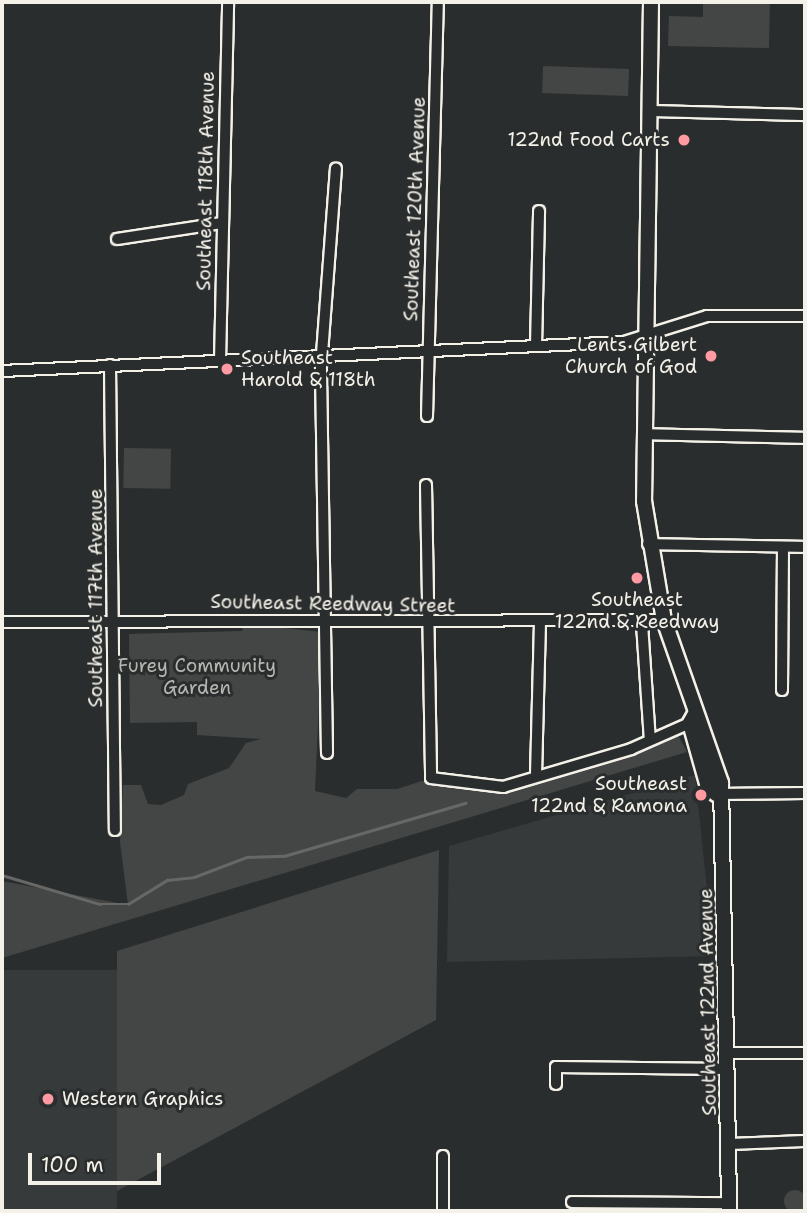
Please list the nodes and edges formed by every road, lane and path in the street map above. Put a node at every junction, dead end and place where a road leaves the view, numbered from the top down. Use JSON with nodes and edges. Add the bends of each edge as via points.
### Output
{"nodes":[{"id":1,"x":228,"y":2,"type":"edge"},
{"id":2,"x":438,"y":2,"type":"edge"},
{"id":3,"x":651,"y":2,"type":"edge"},
{"id":4,"x":648,"y":111,"type":"junction"},
{"id":5,"x":805,"y":115,"type":"edge"},
{"id":6,"x":336,"y":169,"type":"dead end"},
{"id":7,"x":539,"y":211,"type":"dead end"},
{"id":8,"x":222,"y":223,"type":"junction"},
{"id":9,"x":117,"y":239,"type":"dead end"},
{"id":10,"x":805,"y":316,"type":"edge"},
{"id":11,"x":643,"y":336,"type":"junction"},
{"id":12,"x":536,"y":346,"type":"junction"},
{"id":13,"x":428,"y":351,"type":"junction"},
{"id":14,"x":324,"y":356,"type":"junction"},
{"id":15,"x":220,"y":360,"type":"junction"},
{"id":16,"x":110,"y":365,"type":"junction"},
{"id":17,"x":2,"y":371,"type":"edge"},
{"id":18,"x":427,"y":416,"type":"dead end"},
{"id":19,"x":643,"y":434,"type":"junction"},
{"id":20,"x":805,"y":438,"type":"edge"},
{"id":21,"x":426,"y":485,"type":"dead end"},
{"id":22,"x":648,"y":544,"type":"junction"},
{"id":23,"x":783,"y":547,"type":"junction"},
{"id":24,"x":805,"y":547,"type":"edge"},
{"id":25,"x":664,"y":621,"type":"junction"},
{"id":26,"x":2,"y":622,"type":"edge"},
{"id":27,"x":114,"y":622,"type":"junction"},
{"id":28,"x":327,"y":623,"type":"junction"},
{"id":29,"x":429,"y":624,"type":"junction"},
{"id":30,"x":540,"y":624,"type":"junction"},
{"id":31,"x":642,"y":624,"type":"junction"},
{"id":32,"x":782,"y":690,"type":"dead end"},
{"id":33,"x":692,"y":719,"type":"junction"},
{"id":34,"x":650,"y":740,"type":"junction"},
{"id":35,"x":327,"y":753,"type":"dead end"},
{"id":36,"x":536,"y":775,"type":"junction"},
{"id":37,"x":805,"y":793,"type":"edge"},
{"id":38,"x":716,"y":794,"type":"junction"},
{"id":39,"x":116,"y":830,"type":"dead end"},
{"id":40,"x":728,"y":1053,"type":"junction"},
{"id":41,"x":805,"y":1053,"type":"edge"},
{"id":42,"x":728,"y":1069,"type":"junction"},
{"id":43,"x":556,"y":1084,"type":"dead end"},
{"id":44,"x":805,"y":1141,"type":"edge"},
{"id":45,"x":729,"y":1144,"type":"junction"},
{"id":46,"x":443,"y":1156,"type":"dead end"},
{"id":47,"x":572,"y":1202,"type":"dead end"},
{"id":48,"x":729,"y":1207,"type":"edge"},
{"id":49,"x":443,"y":1211,"type":"edge"}],
"edges":[{"from":1,"to":8,"type":"street","name":"Southeast 118th Avenue"},
{"from":2,"to":13,"type":"street","name":"Southeast 120th Avenue"},
{"from":3,"to":4,"type":"main road","name":"Southeast 122nd Avenue"},
{"from":4,"to":5,"type":"street"},
{"from":4,"to":11,"type":"main road","name":"Southeast 122nd Avenue"},
{"from":6,"to":14,"type":"street"},
{"from":7,"to":12,"type":"street"},
{"from":8,"to":9,"type":"street"},
{"from":8,"to":15,"type":"street","name":"Southeast 118th Avenue"},
{"from":10,"to":11,"type":"street","via":[[707,316]]},
{"from":11,"to":12,"type":"street"},
{"from":11,"to":19,"type":"main road","name":"Southeast 122nd Avenue"},
{"from":12,"to":13,"type":"street"},
{"from":13,"to":14,"type":"street"},
{"from":13,"to":18,"type":"street","name":"Southeast 120th Avenue"},
{"from":14,"to":15,"type":"street"},
{"from":14,"to":28,"type":"street","via":[[320,473]]},
{"from":15,"to":16,"type":"street"},
{"from":16,"to":17,"type":"street"},
{"from":16,"to":27,"type":"street","name":"Southeast 117th Avenue"},
{"from":19,"to":20,"type":"street"},
{"from":19,"to":22,"type":"main road","name":"Southeast 122nd Avenue"},
{"from":21,"to":29,"type":"street"},
{"from":22,"to":23,"type":"street"},
{"from":22,"to":25,"type":"main road","name":"Southeast 122nd Avenue"},
{"from":23,"to":24,"type":"street"},
{"from":23,"to":32,"type":"street"},
{"from":25,"to":31,"type":"street","name":"Southeast Reedway Street"},
{"from":25,"to":33,"type":"main road","name":"Southeast 122nd Avenue"},
{"from":26,"to":27,"type":"street","name":"Southeast Reedway Street"},
{"from":27,"to":28,"type":"street","name":"Southeast Reedway Street"},
{"from":27,"to":39,"type":"street","name":"Southeast 117th Avenue"},
{"from":28,"to":29,"type":"street","name":"Southeast Reedway Street"},
{"from":28,"to":35,"type":"street"},
{"from":29,"to":30,"type":"street","name":"Southeast Reedway Street"},
{"from":29,"to":36,"type":"street","via":[[427,774],[446,784],[503,787]]},
{"from":30,"to":31,"type":"street","name":"Southeast Reedway Street"},
{"from":30,"to":36,"type":"street"},
{"from":31,"to":34,"type":"street"},
{"from":33,"to":34,"type":"street"},
{"from":33,"to":38,"type":"main road","name":"Southeast 122nd Avenue","via":[[703,719],[714,752],[721,783]]},
{"from":34,"to":36,"type":"street"},
{"from":37,"to":38,"type":"street"},
{"from":38,"to":40,"type":"main road","name":"Southeast 122nd Avenue","via":[[726,880]]},
{"from":40,"to":41,"type":"street"},
{"from":40,"to":42,"type":"main road","name":"Southeast 122nd Avenue"},
{"from":42,"to":43,"type":"street","via":[[556,1067]]},
{"from":42,"to":45,"type":"main road","name":"Southeast 122nd Avenue"},
{"from":44,"to":45,"type":"street"},
{"from":45,"to":48,"type":"main road","name":"Southeast 122nd Avenue"},
{"from":46,"to":49,"type":"street"},
{"from":47,"to":48,"type":"street"}]}
